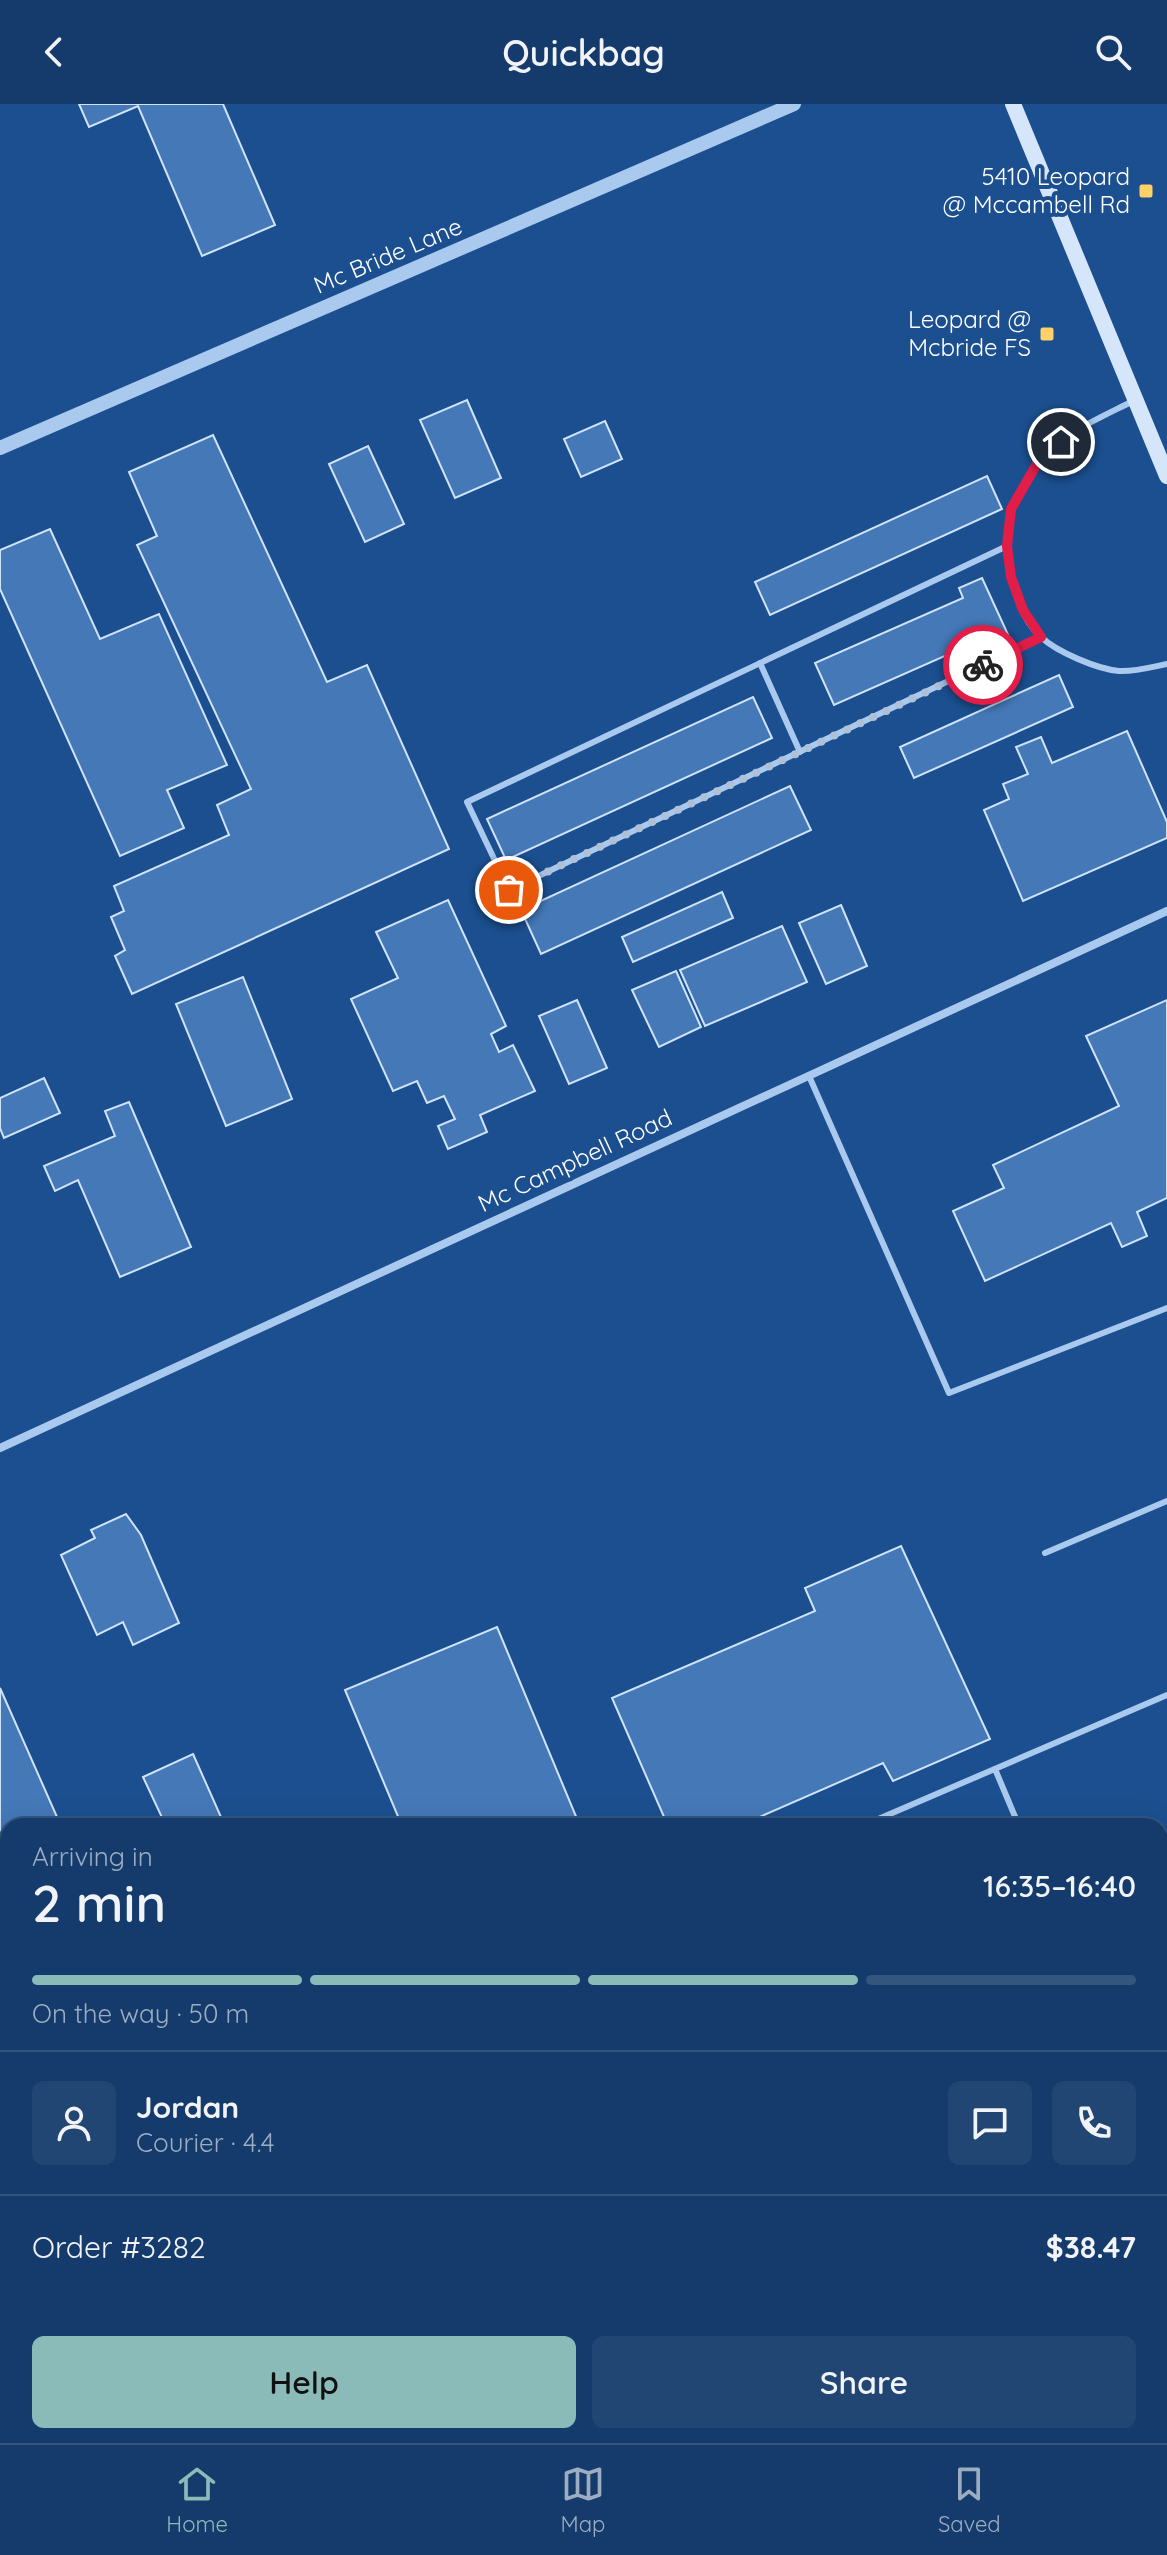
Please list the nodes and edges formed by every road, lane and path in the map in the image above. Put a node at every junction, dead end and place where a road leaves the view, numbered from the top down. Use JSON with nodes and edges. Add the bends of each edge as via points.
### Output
{"nodes":[{"id":1,"x":794,"y":104,"type":"edge"},
{"id":2,"x":1013,"y":104,"type":"edge"},
{"id":3,"x":1137,"y":399,"type":"junction"},
{"id":4,"x":0,"y":448,"type":"edge"},
{"id":5,"x":1167,"y":476,"type":"edge"},
{"id":6,"x":1007,"y":546,"type":"junction"},
{"id":7,"x":1041,"y":637,"type":"junction"},
{"id":8,"x":760,"y":663,"type":"junction"},
{"id":9,"x":1167,"y":664,"type":"edge"},
{"id":10,"x":800,"y":752,"type":"junction"},
{"id":11,"x":1167,"y":911,"type":"edge"},
{"id":12,"x":809,"y":1076,"type":"junction"},
{"id":13,"x":1167,"y":1308,"type":"edge"},
{"id":14,"x":0,"y":1448,"type":"edge"},
{"id":15,"x":1167,"y":1501,"type":"edge"},
{"id":16,"x":1045,"y":1553,"type":"dead end"},
{"id":17,"x":1167,"y":1695,"type":"edge"},
{"id":18,"x":995,"y":1769,"type":"junction"},
{"id":19,"x":890,"y":1818,"type":"edge"},
{"id":20,"x":1016,"y":1818,"type":"edge"}],
"edges":[{"from":1,"to":4,"type":"street","name":"Mc Bride Lane"},
{"from":2,"to":3,"type":"main road"},
{"from":3,"to":5,"type":"main road"},
{"from":3,"to":6,"type":"lane","via":[[1042,455],[1011,509]]},
{"from":6,"to":7,"type":"lane","via":[[1023,610]]},
{"from":6,"to":8,"type":"lane"},
{"from":7,"to":9,"type":"lane","via":[[1083,661],[1120,671]]},
{"from":7,"to":10,"type":"lane"},
{"from":8,"to":10,"type":"lane"},
{"from":8,"to":10,"type":"lane","via":[[467,802],[509,890]]},
{"from":11,"to":12,"type":"street","name":"Mc Campbell Road"},
{"from":12,"to":13,"type":"lane","via":[[949,1393]]},
{"from":12,"to":14,"type":"street","name":"Mc Campbell Road"},
{"from":15,"to":16,"type":"lane"},
{"from":17,"to":18,"type":"lane"},
{"from":18,"to":19,"type":"lane"},
{"from":18,"to":20,"type":"lane"}]}
